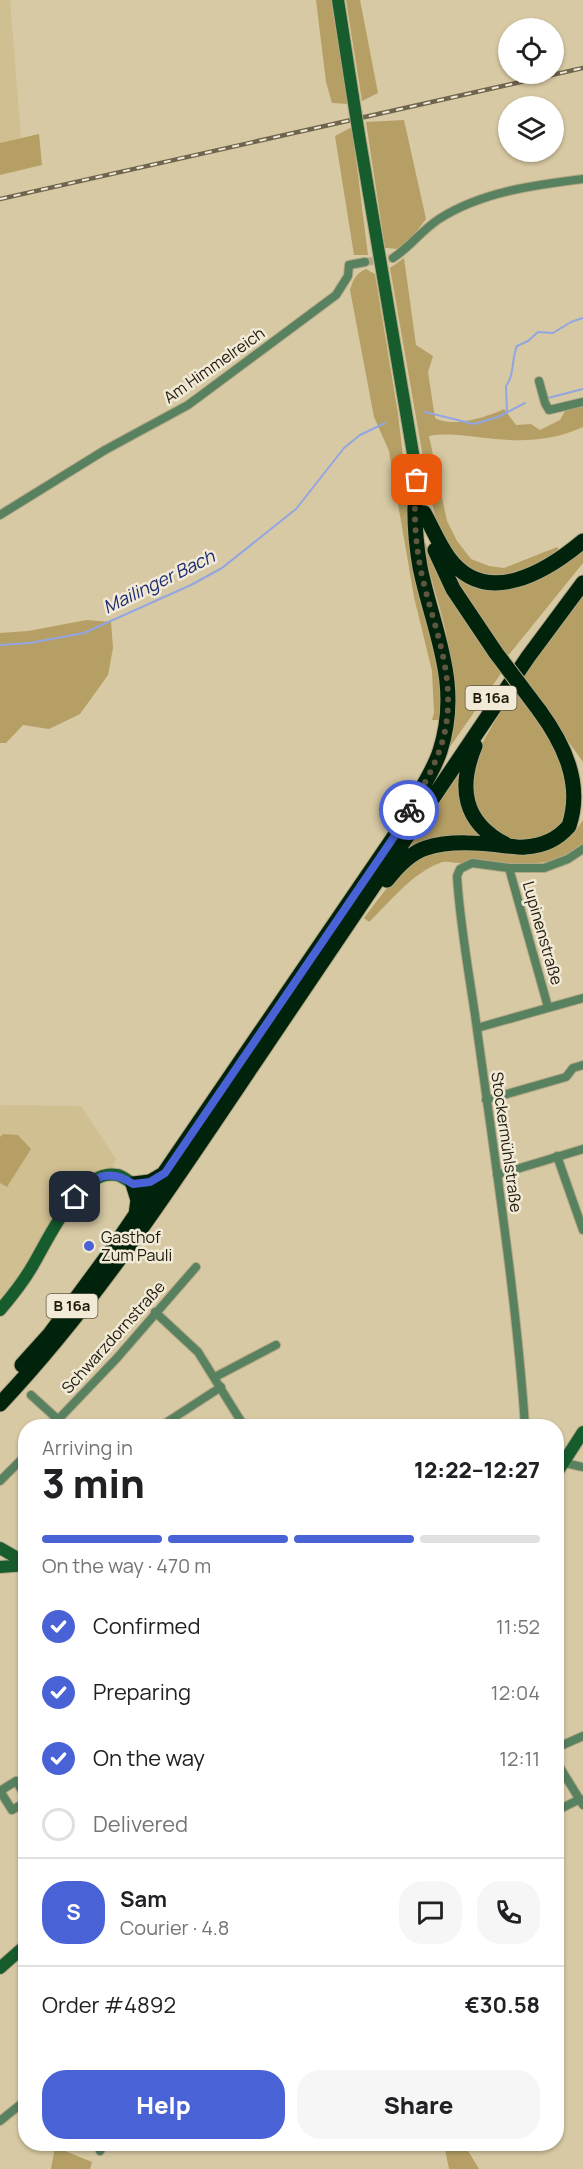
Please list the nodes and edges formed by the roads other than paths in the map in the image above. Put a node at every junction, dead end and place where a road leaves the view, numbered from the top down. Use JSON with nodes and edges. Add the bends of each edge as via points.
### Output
{"nodes":[{"id":1,"x":338,"y":0,"type":"edge"},
{"id":2,"x":583,"y":179,"type":"edge"},
{"id":3,"x":393,"y":258,"type":"tunnel mouth"},
{"id":4,"x":365,"y":262,"type":"tunnel mouth"},
{"id":5,"x":539,"y":381,"type":"dead end"},
{"id":6,"x":583,"y":402,"type":"edge"},
{"id":7,"x":417,"y":480,"type":"junction"},
{"id":8,"x":424,"y":513,"type":"junction"},
{"id":9,"x":0,"y":515,"type":"edge"},
{"id":10,"x":583,"y":542,"type":"edge"},
{"id":11,"x":583,"y":568,"type":"edge"},
{"id":12,"x":583,"y":583,"type":"edge"},
{"id":13,"x":486,"y":720,"type":"junction"},
{"id":14,"x":400,"y":828,"type":"junction"},
{"id":15,"x":508,"y":846,"type":"junction"},
{"id":16,"x":583,"y":849,"type":"edge"},
{"id":17,"x":509,"y":868,"type":"junction"},
{"id":18,"x":331,"y":949,"type":"junction"},
{"id":19,"x":583,"y":998,"type":"edge"},
{"id":20,"x":548,"y":1007,"type":"junction"},
{"id":21,"x":477,"y":1028,"type":"junction"},
{"id":22,"x":583,"y":1065,"type":"edge"},
{"id":23,"x":486,"y":1100,"type":"junction"},
{"id":24,"x":583,"y":1149,"type":"edge"},
{"id":25,"x":557,"y":1156,"type":"junction"},
{"id":26,"x":165,"y":1173,"type":"junction"},
{"id":27,"x":497,"y":1175,"type":"junction"},
{"id":28,"x":133,"y":1184,"type":"junction"},
{"id":29,"x":135,"y":1216,"type":"junction"},
{"id":30,"x":583,"y":1230,"type":"edge"},
{"id":31,"x":196,"y":1267,"type":"dead end"},
{"id":32,"x":0,"y":1310,"type":"edge"},
{"id":33,"x":155,"y":1312,"type":"junction"},
{"id":34,"x":276,"y":1345,"type":"dead end"},
{"id":35,"x":215,"y":1377,"type":"junction"},
{"id":36,"x":221,"y":1387,"type":"junction"},
{"id":37,"x":0,"y":1389,"type":"edge"},
{"id":38,"x":31,"y":1395,"type":"dead end"},
{"id":39,"x":0,"y":1404,"type":"edge"},
{"id":40,"x":51,"y":1419,"type":"edge"},
{"id":41,"x":60,"y":1419,"type":"edge"},
{"id":42,"x":172,"y":1419,"type":"edge"},
{"id":43,"x":240,"y":1419,"type":"edge"},
{"id":44,"x":524,"y":1419,"type":"edge"},
{"id":45,"x":583,"y":1432,"type":"edge"},
{"id":46,"x":18,"y":1463,"type":"edge"},
{"id":47,"x":565,"y":1463,"type":"joint"},
{"id":48,"x":583,"y":1467,"type":"edge"},
{"id":49,"x":0,"y":1481,"type":"edge"},
{"id":50,"x":0,"y":1548,"type":"edge"},
{"id":51,"x":18,"y":1559,"type":"edge"},
{"id":52,"x":18,"y":1565,"type":"edge"},
{"id":53,"x":0,"y":1567,"type":"edge"},
{"id":54,"x":583,"y":1736,"type":"edge"},
{"id":55,"x":564,"y":1744,"type":"edge"},
{"id":56,"x":564,"y":1774,"type":"edge"},
{"id":57,"x":18,"y":1784,"type":"edge"},
{"id":58,"x":0,"y":1791,"type":"edge"},
{"id":59,"x":581,"y":1802,"type":"edge"},
{"id":60,"x":18,"y":1807,"type":"edge"},
{"id":61,"x":564,"y":1808,"type":"edge"},
{"id":62,"x":18,"y":1952,"type":"edge"},
{"id":63,"x":0,"y":1968,"type":"edge"},
{"id":64,"x":18,"y":2106,"type":"edge"},
{"id":65,"x":0,"y":2121,"type":"edge"}],
"edges":[{"from":1,"to":7,"type":"main road","bridge":true},
{"from":2,"to":3,"type":"street","via":[[532,185],[465,206],[440,218]]},
{"from":4,"to":9,"type":"street","name":"Am Himmelreich","via":[[349,265],[348,276],[336,295],[188,405],[105,450]]},
{"from":5,"to":6,"type":"street","via":[[549,410]]},
{"from":7,"to":8,"type":"main road"},
{"from":7,"to":14,"type":"highway","via":[[413,506],[420,567],[441,641],[448,708],[440,751]]},
{"from":8,"to":10,"type":"highway","via":[[456,566],[488,583],[525,578]]},
{"from":8,"to":15,"type":"highway","bridge":true,"via":[[436,553],[453,589],[566,745],[582,782],[580,806],[571,824],[553,840],[527,847]]},
{"from":11,"to":14,"type":"highway","number":"B 16a"},
{"from":12,"to":13,"type":"highway","number":"B 16a"},
{"from":13,"to":15,"type":"highway","via":[[466,770],[465,794],[481,826]]},
{"from":13,"to":18,"type":"highway","number":"B 16a"},
{"from":14,"to":26,"type":"highway","number":"B 16a"},
{"from":15,"to":18,"type":"highway","via":[[468,843],[423,849],[396,869]]},
{"from":16,"to":17,"type":"street","via":[[544,868]]},
{"from":17,"to":20,"type":"street","name":"Lupinenstraße"},
{"from":17,"to":21,"type":"street","name":"Stockermühlstraße","via":[[472,863],[460,869],[457,876]]},
{"from":18,"to":39,"type":"highway","number":"B 16a","via":[[98,1289]]},
{"from":19,"to":20,"type":"street"},
{"from":20,"to":21,"type":"street"},
{"from":21,"to":23,"type":"street","name":"Stockermühlstraße"},
{"from":22,"to":23,"type":"street","via":[[573,1068],[566,1077]]},
{"from":23,"to":27,"type":"street","name":"Stockermühlstraße"},
{"from":24,"to":25,"type":"street"},
{"from":25,"to":27,"type":"street"},
{"from":25,"to":30,"type":"street"},
{"from":26,"to":28,"type":"highway","via":[[150,1182]]},
{"from":26,"to":29,"type":"highway","number":"B 16a"},
{"from":27,"to":44,"type":"street","name":"Stockermühlstraße"},
{"from":28,"to":29,"type":"highway","via":[[138,1200]]},
{"from":28,"to":32,"type":"main road","via":[[115,1174],[84,1187]]},
{"from":29,"to":37,"type":"highway","number":"B 16a","via":[[50,1334]]},
{"from":31,"to":33,"type":"street","name":"Schwarzdornstraße"},
{"from":33,"to":35,"type":"street","via":[[198,1352]]},
{"from":33,"to":41,"type":"street","name":"Schwarzdornstraße"},
{"from":34,"to":35,"type":"street"},
{"from":35,"to":36,"type":"street"},
{"from":36,"to":42,"type":"street"},
{"from":36,"to":43,"type":"street"},
{"from":38,"to":40,"type":"street"},
{"from":45,"to":47,"type":"main road"},
{"from":46,"to":49,"type":"street"},
{"from":47,"to":48,"type":"street"},
{"from":50,"to":51,"type":"main road"},
{"from":52,"to":53,"type":"main road"},
{"from":54,"to":55,"type":"street"},
{"from":56,"to":59,"type":"street"},
{"from":57,"to":58,"type":"street","via":[[16,1781]]},
{"from":58,"to":60,"type":"street","via":[[12,1810]]},
{"from":59,"to":61,"type":"street"},
{"from":62,"to":63,"type":"main road"},
{"from":64,"to":65,"type":"street"}]}
